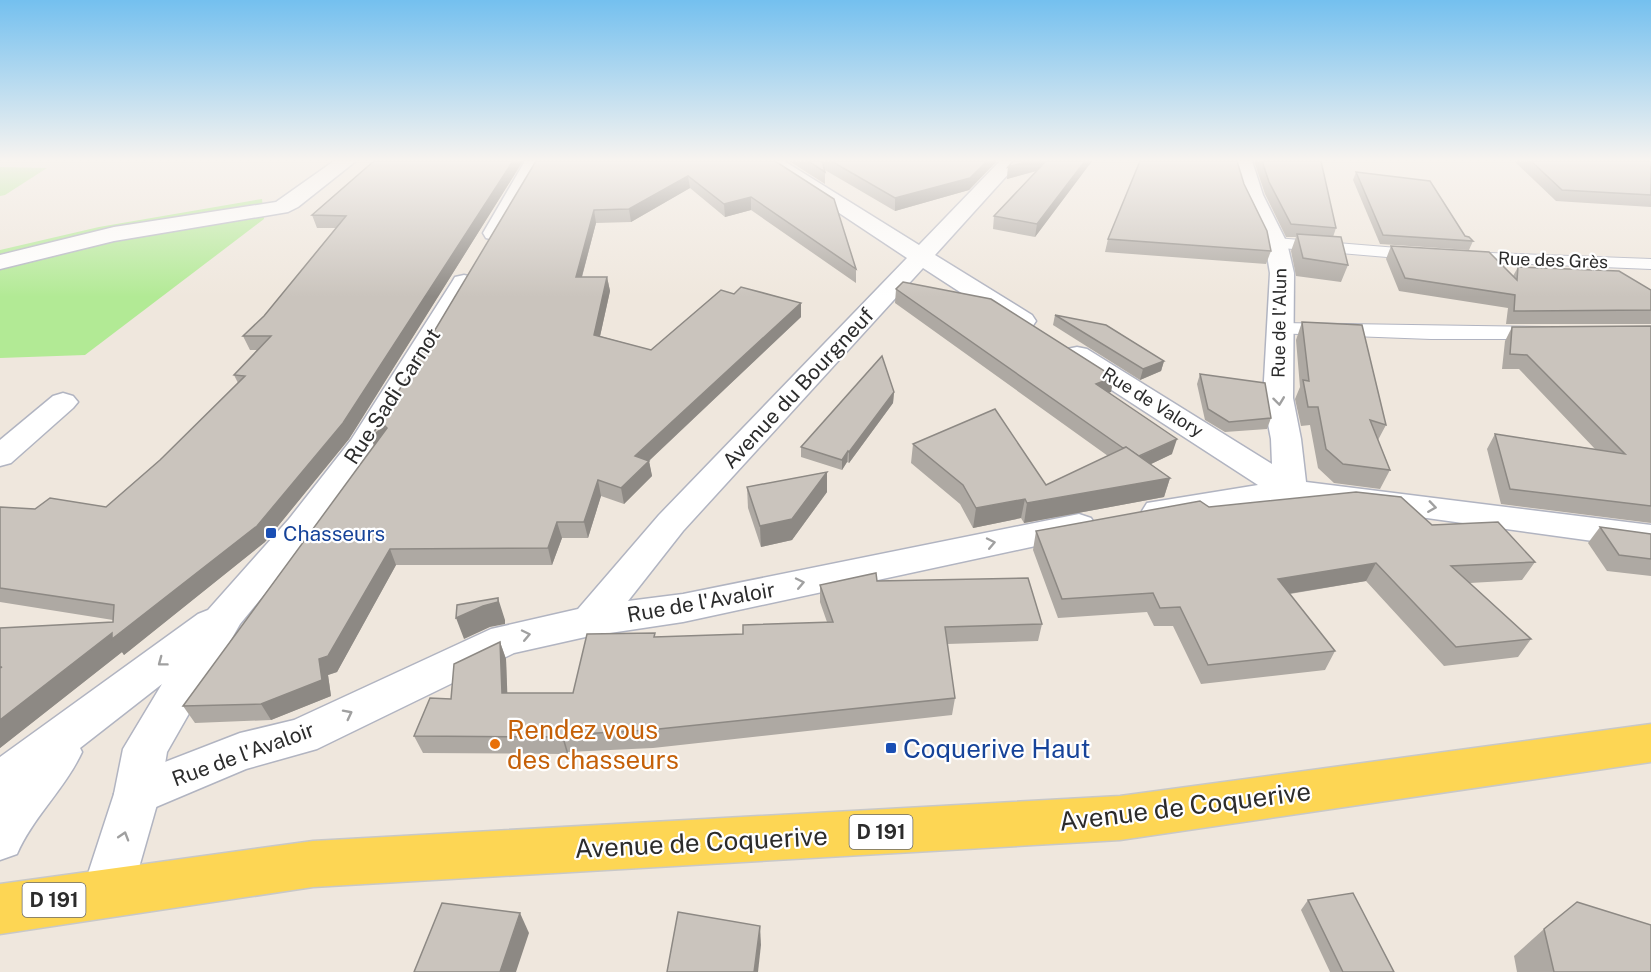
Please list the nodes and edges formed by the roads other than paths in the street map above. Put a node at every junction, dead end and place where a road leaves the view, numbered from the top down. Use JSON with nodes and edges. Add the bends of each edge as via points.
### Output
{"nodes":[{"id":1,"x":284,"y":206,"type":"edge"},
{"id":2,"x":509,"y":206,"type":"edge"},
{"id":3,"x":843,"y":206,"type":"edge"},
{"id":4,"x":969,"y":206,"type":"edge"},
{"id":5,"x":1258,"y":206,"type":"edge"},
{"id":6,"x":1276,"y":243,"type":"junction"},
{"id":7,"x":922,"y":256,"type":"junction"},
{"id":8,"x":0,"y":262,"type":"edge"},
{"id":9,"x":1651,"y":264,"type":"edge"},
{"id":10,"x":1280,"y":329,"type":"junction"},
{"id":11,"x":1563,"y":332,"type":"edge"},
{"id":12,"x":63,"y":402,"type":"dead end"},
{"id":13,"x":0,"y":456,"type":"edge"},
{"id":14,"x":1290,"y":491,"type":"junction"},
{"id":15,"x":1651,"y":537,"type":"edge"},
{"id":16,"x":226,"y":614,"type":"junction"},
{"id":17,"x":590,"y":621,"type":"junction"},
{"id":18,"x":83,"y":722,"type":"junction"},
{"id":19,"x":1651,"y":743,"type":"edge"},
{"id":20,"x":0,"y":783,"type":"edge"},
{"id":21,"x":137,"y":794,"type":"junction"},
{"id":22,"x":0,"y":838,"type":"edge"},
{"id":23,"x":107,"y":892,"type":"junction"},
{"id":24,"x":0,"y":909,"type":"edge"}],
"edges":[{"from":1,"to":8,"type":"street","via":[[114,234]]},
{"from":2,"to":16,"type":"street","name":"Rue Sadi Carnot","via":[[364,445]]},
{"from":3,"to":7,"type":"street","name":"Rue de Valory"},
{"from":4,"to":7,"type":"street","name":"Avenue du Bourgneuf"},
{"from":5,"to":6,"type":"street","name":"Rue de l'Alun"},
{"from":6,"to":9,"type":"lane","name":"Rue des Grès","via":[[1421,255]]},
{"from":6,"to":10,"type":"street","name":"Rue de l'Alun","via":[[1282,273]]},
{"from":7,"to":14,"type":"street","name":"Rue de Valory"},
{"from":7,"to":17,"type":"street","name":"Avenue du Bourgneuf","via":[[671,523]]},
{"from":10,"to":11,"type":"lane"},
{"from":10,"to":14,"type":"street","name":"Rue de l'Alun","one_way":true,"via":[[1278,398]]},
{"from":12,"to":13,"type":"street"},
{"from":14,"to":15,"type":"street","one_way":true,"via":[[1369,498]]},
{"from":17,"to":14,"type":"street","name":"Rue de l'Avaloir","one_way":true,"via":[[683,608],[1117,519]]},
{"from":16,"to":18,"type":"street","name":"Rue Sadi Carnot","one_way":true},
{"from":16,"to":21,"type":"street","name":"Rue Sadi Carnot","via":[[145,749]]},
{"from":21,"to":17,"type":"street","name":"Rue de l'Avaloir","one_way":true,"via":[[240,752],[302,736],[505,640]]},
{"from":18,"to":20,"type":"street","name":"Rue Sadi Carnot"},
{"from":18,"to":22,"type":"street","name":"Rue Sadi Carnot","via":[[7,822]]},
{"from":19,"to":23,"type":"main road","name":"Avenue de Coquerive","number":"D 191","via":[[1120,818],[313,864]]},
{"from":23,"to":21,"type":"street","name":"Rue Sadi Carnot","one_way":true},
{"from":23,"to":24,"type":"main road","name":"Avenue de Coquerive","number":"D 191"}]}
